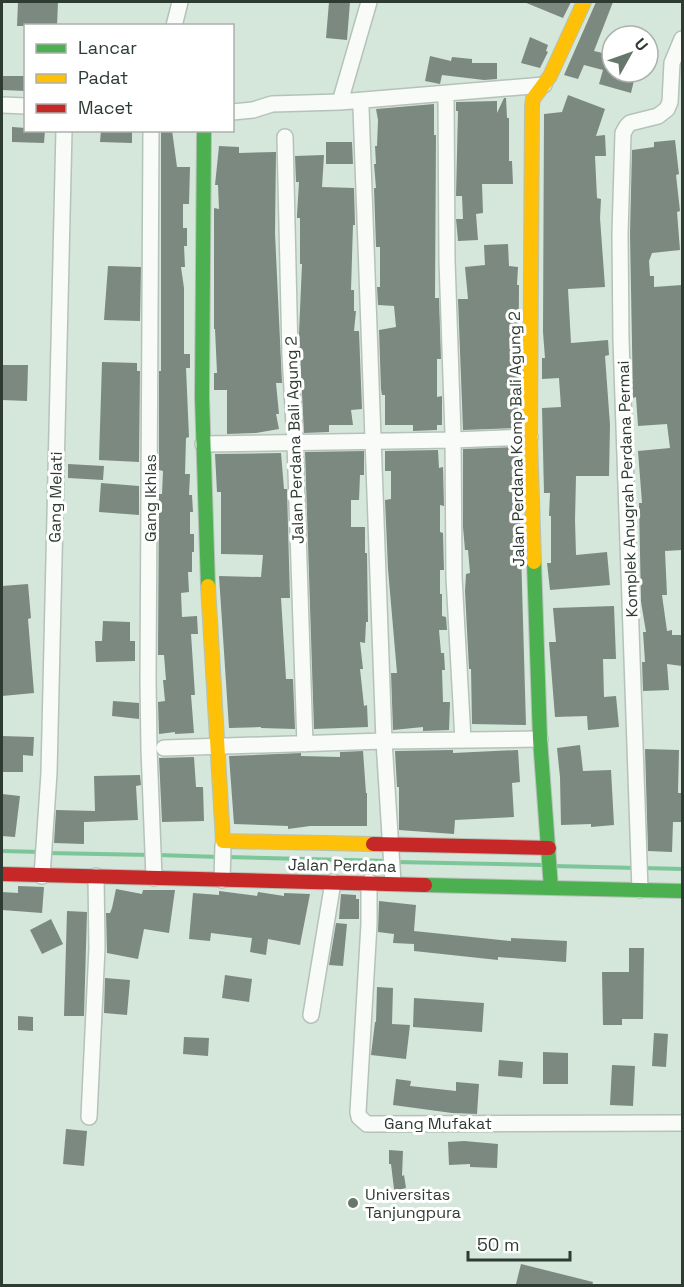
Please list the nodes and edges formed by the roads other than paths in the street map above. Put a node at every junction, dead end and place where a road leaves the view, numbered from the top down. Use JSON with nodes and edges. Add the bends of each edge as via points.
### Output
{"nodes":[{"id":1,"x":180,"y":2,"type":"edge"},
{"id":2,"x":369,"y":2,"type":"edge"},
{"id":3,"x":584,"y":2,"type":"edge"},
{"id":4,"x":174,"y":24,"type":"edge"},
{"id":5,"x":682,"y":39,"type":"edge"},
{"id":6,"x":544,"y":85,"type":"junction"},
{"id":7,"x":446,"y":94,"type":"junction"},
{"id":8,"x":340,"y":102,"type":"junction"},
{"id":9,"x":2,"y":105,"type":"edge"},
{"id":10,"x":24,"y":106,"type":"edge"},
{"id":11,"x":361,"y":108,"type":"dead end"},
{"id":12,"x":234,"y":112,"type":"edge"},
{"id":13,"x":64,"y":132,"type":"edge"},
{"id":14,"x":151,"y":132,"type":"edge"},
{"id":15,"x":204,"y":132,"type":"edge"},
{"id":16,"x":285,"y":137,"type":"dead end"},
{"id":17,"x":530,"y":437,"type":"junction"},
{"id":18,"x":453,"y":440,"type":"junction"},
{"id":19,"x":374,"y":441,"type":"junction"},
{"id":20,"x":295,"y":442,"type":"junction"},
{"id":21,"x":203,"y":444,"type":"junction"},
{"id":22,"x":540,"y":739,"type":"junction"},
{"id":23,"x":463,"y":740,"type":"junction"},
{"id":24,"x":384,"y":741,"type":"junction"},
{"id":25,"x":305,"y":744,"type":"junction"},
{"id":26,"x":216,"y":747,"type":"junction"},
{"id":27,"x":164,"y":748,"type":"dead end"},
{"id":28,"x":223,"y":843,"type":"junction"},
{"id":29,"x":391,"y":848,"type":"junction"},
{"id":30,"x":549,"y":851,"type":"junction"},
{"id":31,"x":43,"y":869,"type":"junction"},
{"id":32,"x":154,"y":872,"type":"junction"},
{"id":33,"x":2,"y":874,"type":"edge"},
{"id":34,"x":223,"y":874,"type":"junction"},
{"id":35,"x":96,"y":876,"type":"junction"},
{"id":36,"x":393,"y":880,"type":"junction"},
{"id":37,"x":333,"y":882,"type":"junction"},
{"id":38,"x":369,"y":882,"type":"junction"},
{"id":39,"x":551,"y":883,"type":"junction"},
{"id":40,"x":640,"y":885,"type":"junction"},
{"id":41,"x":682,"y":891,"type":"edge"},
{"id":42,"x":311,"y":1015,"type":"dead end"},
{"id":43,"x":89,"y":1116,"type":"dead end"},
{"id":44,"x":682,"y":1124,"type":"edge"}],
"edges":[{"from":1,"to":4,"type":"street"},
{"from":2,"to":8,"type":"street"},
{"from":3,"to":6,"type":"street","name":"Jalan Perdana Komp Bali Agung 2"},
{"from":5,"to":40,"type":"street","name":"Komplek Anugrah Perdana Permai","via":[[672,63],[667,109],[627,126],[623,133],[621,340]]},
{"from":6,"to":7,"type":"street"},
{"from":6,"to":17,"type":"street","name":"Jalan Perdana Komp Bali Agung 2","via":[[532,106]]},
{"from":7,"to":8,"type":"street"},
{"from":7,"to":18,"type":"street"},
{"from":8,"to":12,"type":"street","via":[[272,104]]},
{"from":9,"to":10,"type":"street"},
{"from":11,"to":19,"type":"street"},
{"from":13,"to":31,"type":"street","name":"Gang Melati","via":[[49,773]]},
{"from":14,"to":32,"type":"street","name":"Gang Ikhlas","via":[[148,692]]},
{"from":15,"to":21,"type":"street","via":[[200,252]]},
{"from":16,"to":20,"type":"street","name":"Jalan Perdana Bali Agung 2"},
{"from":17,"to":18,"type":"street"},
{"from":17,"to":22,"type":"street","name":"Jalan Perdana Komp Bali Agung 2"},
{"from":18,"to":19,"type":"street"},
{"from":18,"to":23,"type":"street","via":[[454,577]]},
{"from":19,"to":20,"type":"street"},
{"from":19,"to":24,"type":"street"},
{"from":20,"to":21,"type":"street"},
{"from":20,"to":25,"type":"street","name":"Jalan Perdana Bali Agung 2"},
{"from":21,"to":26,"type":"street"},
{"from":22,"to":23,"type":"street"},
{"from":22,"to":30,"type":"street","name":"Jalan Perdana Komp Bali Agung 2"},
{"from":23,"to":24,"type":"street"},
{"from":24,"to":25,"type":"street"},
{"from":24,"to":29,"type":"street"},
{"from":25,"to":26,"type":"street"},
{"from":26,"to":27,"type":"street"},
{"from":26,"to":28,"type":"street"},
{"from":28,"to":29,"type":"street"},
{"from":28,"to":34,"type":"street"},
{"from":29,"to":30,"type":"street"},
{"from":29,"to":36,"type":"street"},
{"from":30,"to":39,"type":"street","name":"Jalan Perdana Komp Bali Agung 2"},
{"from":31,"to":33,"type":"street","name":"Jalan Perdana"},
{"from":31,"to":35,"type":"street","name":"Jalan Perdana"},
{"from":32,"to":34,"type":"street","name":"Jalan Perdana"},
{"from":32,"to":35,"type":"street","name":"Jalan Perdana"},
{"from":34,"to":37,"type":"street","name":"Jalan Perdana"},
{"from":35,"to":43,"type":"street","via":[[97,948]]},
{"from":36,"to":38,"type":"street","name":"Jalan Perdana"},
{"from":36,"to":39,"type":"street","name":"Jalan Perdana"},
{"from":37,"to":38,"type":"street","name":"Jalan Perdana"},
{"from":37,"to":42,"type":"street"},
{"from":38,"to":44,"type":"street","name":"Gang Mufakat","via":[[358,1112],[362,1121]]},
{"from":39,"to":40,"type":"street","name":"Jalan Perdana"},
{"from":40,"to":41,"type":"street","name":"Jalan Perdana"}]}
